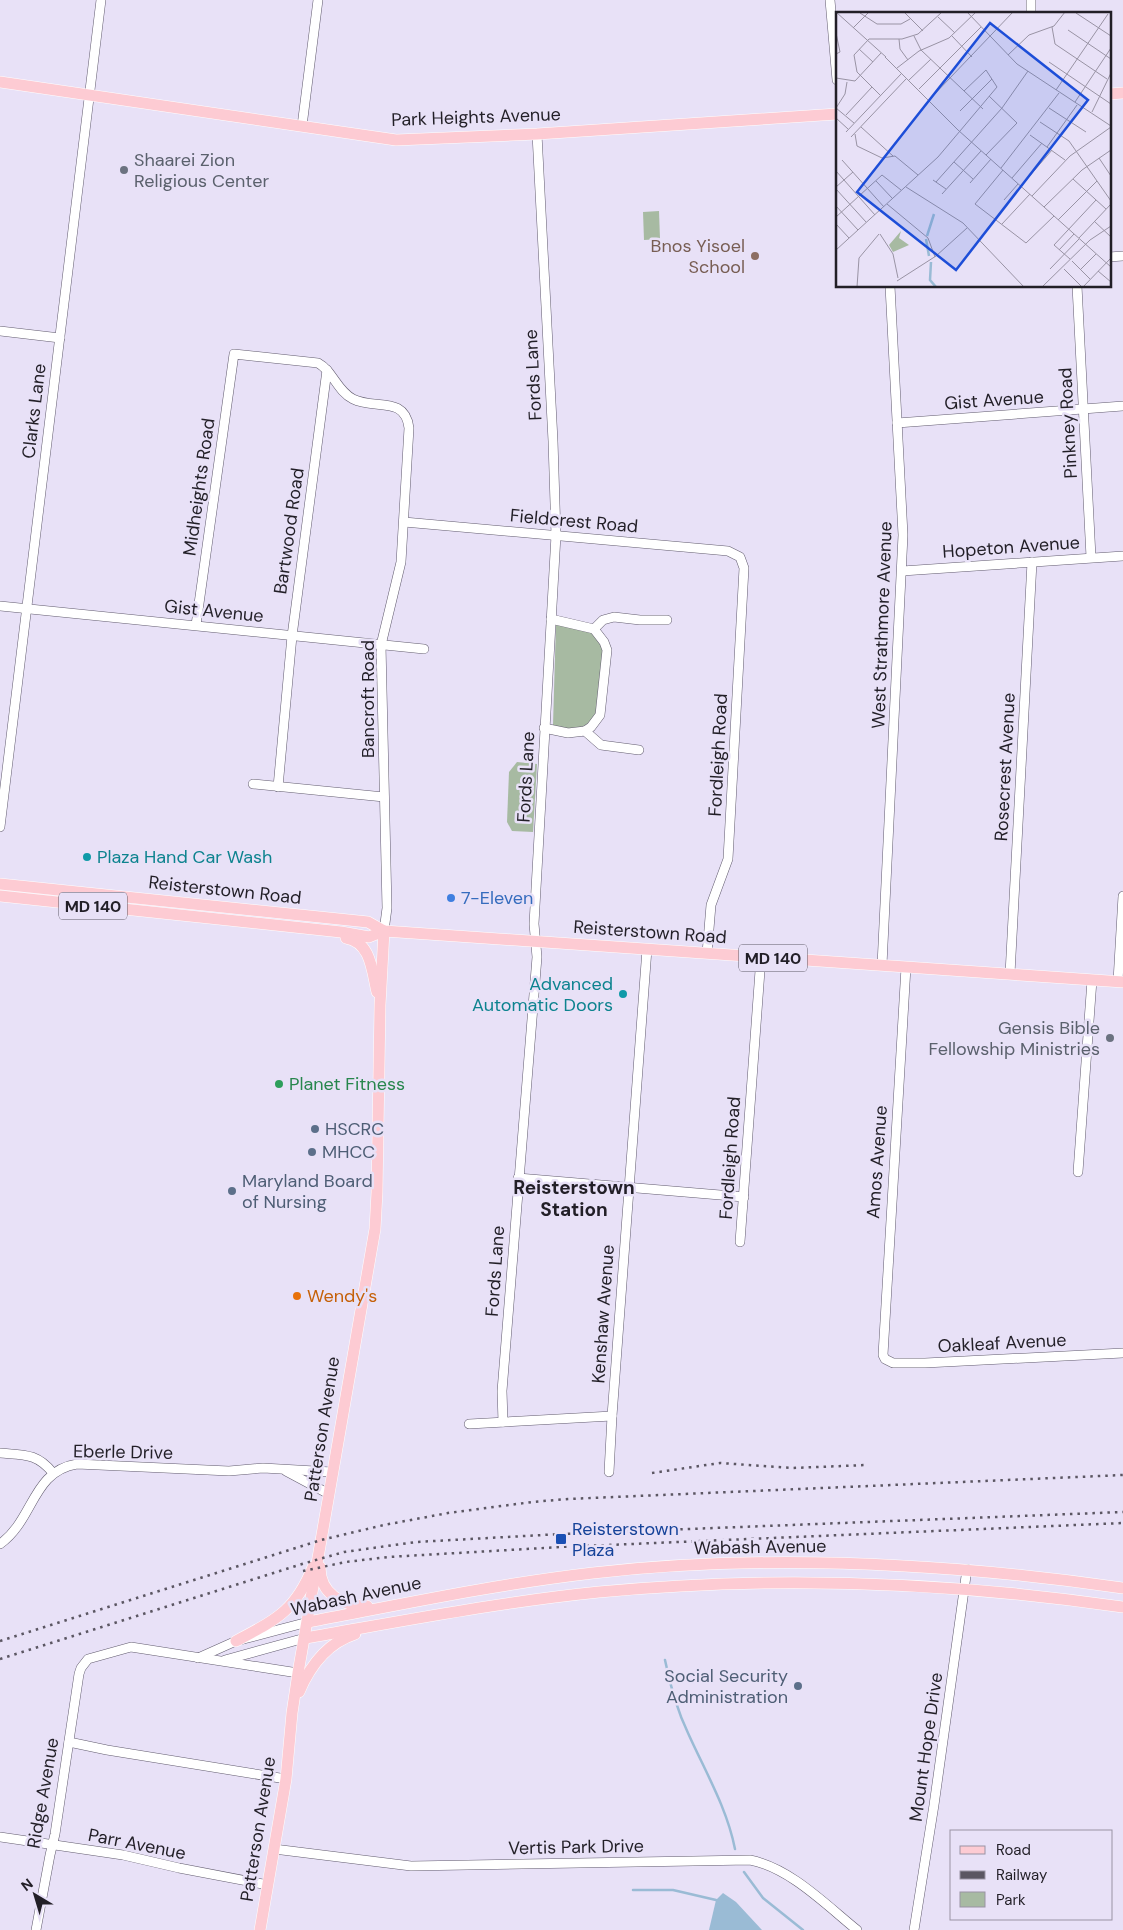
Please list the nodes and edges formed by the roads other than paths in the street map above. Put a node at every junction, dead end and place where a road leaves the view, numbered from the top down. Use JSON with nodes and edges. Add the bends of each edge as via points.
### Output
{"nodes":[{"id":1,"x":101,"y":0,"type":"edge"},
{"id":2,"x":318,"y":0,"type":"edge"},
{"id":3,"x":830,"y":0,"type":"edge"},
{"id":4,"x":836,"y":69,"type":"edge"},
{"id":5,"x":0,"y":82,"type":"edge"},
{"id":6,"x":1123,"y":93,"type":"edge"},
{"id":7,"x":1110,"y":94,"type":"edge"},
{"id":8,"x":90,"y":95,"type":"junction"},
{"id":9,"x":836,"y":114,"type":"edge"},
{"id":10,"x":302,"y":126,"type":"junction"},
{"id":11,"x":537,"y":134,"type":"junction"},
{"id":12,"x":1123,"y":256,"type":"edge"},
{"id":13,"x":1110,"y":257,"type":"edge"},
{"id":14,"x":890,"y":288,"type":"edge"},
{"id":15,"x":1077,"y":288,"type":"edge"},
{"id":16,"x":0,"y":330,"type":"edge"},
{"id":17,"x":60,"y":338,"type":"junction"},
{"id":18,"x":327,"y":370,"type":"junction"},
{"id":19,"x":1123,"y":406,"type":"edge"},
{"id":20,"x":1084,"y":410,"type":"junction"},
{"id":21,"x":897,"y":424,"type":"junction"},
{"id":22,"x":404,"y":522,"type":"junction"},
{"id":23,"x":556,"y":535,"type":"junction"},
{"id":24,"x":1123,"y":556,"type":"edge"},
{"id":25,"x":740,"y":557,"type":"joint"},
{"id":26,"x":1091,"y":557,"type":"junction"},
{"id":27,"x":1032,"y":562,"type":"junction"},
{"id":28,"x":902,"y":571,"type":"junction"},
{"id":29,"x":0,"y":606,"type":"edge"},
{"id":30,"x":26,"y":610,"type":"junction"},
{"id":31,"x":551,"y":619,"type":"junction"},
{"id":32,"x":667,"y":620,"type":"dead end"},
{"id":33,"x":196,"y":625,"type":"junction"},
{"id":34,"x":594,"y":629,"type":"junction"},
{"id":35,"x":292,"y":636,"type":"junction"},
{"id":36,"x":381,"y":645,"type":"junction"},
{"id":37,"x":424,"y":649,"type":"dead end"},
{"id":38,"x":544,"y":728,"type":"junction"},
{"id":39,"x":585,"y":731,"type":"junction"},
{"id":40,"x":639,"y":750,"type":"dead end"},
{"id":41,"x":253,"y":784,"type":"dead end"},
{"id":42,"x":278,"y":787,"type":"junction"},
{"id":43,"x":384,"y":798,"type":"junction"},
{"id":44,"x":0,"y":826,"type":"edge"},
{"id":45,"x":0,"y":884,"type":"edge"},
{"id":46,"x":0,"y":896,"type":"edge"},
{"id":47,"x":1123,"y":896,"type":"edge"},
{"id":48,"x":167,"y":902,"type":"junction"},
{"id":49,"x":120,"y":910,"type":"junction"},
{"id":50,"x":278,"y":926,"type":"junction"},
{"id":51,"x":384,"y":931,"type":"junction"},
{"id":52,"x":535,"y":941,"type":"junction"},
{"id":53,"x":647,"y":949,"type":"junction"},
{"id":54,"x":707,"y":953,"type":"junction"},
{"id":55,"x":761,"y":957,"type":"junction"},
{"id":56,"x":882,"y":965,"type":"junction"},
{"id":57,"x":906,"y":967,"type":"junction"},
{"id":58,"x":1010,"y":974,"type":"junction"},
{"id":59,"x":1092,"y":980,"type":"junction"},
{"id":60,"x":1121,"y":982,"type":"edge"},
{"id":61,"x":380,"y":1005,"type":"junction"},
{"id":62,"x":1078,"y":1172,"type":"dead end"},
{"id":63,"x":518,"y":1178,"type":"junction"},
{"id":64,"x":628,"y":1187,"type":"junction"},
{"id":65,"x":744,"y":1197,"type":"junction"},
{"id":66,"x":740,"y":1242,"type":"dead end"},
{"id":67,"x":1123,"y":1353,"type":"edge"},
{"id":68,"x":884,"y":1359,"type":"joint"},
{"id":69,"x":612,"y":1416,"type":"junction"},
{"id":70,"x":503,"y":1422,"type":"junction"},
{"id":71,"x":469,"y":1424,"type":"dead end"},
{"id":72,"x":0,"y":1453,"type":"edge"},
{"id":73,"x":284,"y":1469,"type":"junction"},
{"id":74,"x":332,"y":1472,"type":"junction"},
{"id":75,"x":609,"y":1472,"type":"dead end"},
{"id":76,"x":53,"y":1473,"type":"junction"},
{"id":77,"x":329,"y":1494,"type":"junction"},
{"id":78,"x":0,"y":1544,"type":"edge"},
{"id":79,"x":320,"y":1549,"type":"junction"},
{"id":80,"x":967,"y":1569,"type":"junction"},
{"id":81,"x":965,"y":1588,"type":"junction"},
{"id":82,"x":1123,"y":1588,"type":"edge"},
{"id":83,"x":398,"y":1604,"type":"junction"},
{"id":84,"x":1123,"y":1607,"type":"edge"},
{"id":85,"x":403,"y":1620,"type":"junction"},
{"id":86,"x":308,"y":1622,"type":"junction"},
{"id":87,"x":305,"y":1638,"type":"junction"},
{"id":88,"x":236,"y":1641,"type":"junction"},
{"id":89,"x":198,"y":1658,"type":"junction"},
{"id":90,"x":220,"y":1662,"type":"junction"},
{"id":91,"x":298,"y":1673,"type":"junction"},
{"id":92,"x":292,"y":1713,"type":"junction"},
{"id":93,"x":69,"y":1742,"type":"junction"},
{"id":94,"x":286,"y":1778,"type":"junction"},
{"id":95,"x":0,"y":1837,"type":"edge"},
{"id":96,"x":52,"y":1845,"type":"junction"},
{"id":97,"x":274,"y":1849,"type":"junction"},
{"id":98,"x":268,"y":1885,"type":"junction"},
{"id":99,"x":36,"y":1930,"type":"edge"},
{"id":100,"x":260,"y":1930,"type":"edge"},
{"id":101,"x":856,"y":1930,"type":"edge"},
{"id":102,"x":914,"y":1930,"type":"edge"}],
"edges":[{"from":1,"to":8,"type":"street","name":"Clarks Lane"},
{"from":2,"to":10,"type":"street"},
{"from":3,"to":4,"type":"street"},
{"from":5,"to":8,"type":"main road","name":"Park Heights Avenue"},
{"from":6,"to":7,"type":"main road"},
{"from":8,"to":10,"type":"main road","name":"Park Heights Avenue"},
{"from":8,"to":17,"type":"street","name":"Clarks Lane"},
{"from":9,"to":11,"type":"main road","name":"Park Heights Avenue"},
{"from":10,"to":11,"type":"main road","name":"Park Heights Avenue","via":[[396,140]]},
{"from":11,"to":23,"type":"street","name":"Fords Lane"},
{"from":12,"to":13,"type":"street"},
{"from":14,"to":21,"type":"street","name":"West Strathmore Avenue"},
{"from":15,"to":20,"type":"street","name":"Pinkney Road"},
{"from":16,"to":17,"type":"street"},
{"from":17,"to":30,"type":"street","name":"Clarks Lane"},
{"from":18,"to":22,"type":"street","name":"Bancroft Road","via":[[340,389],[353,400],[393,406],[404,411],[409,428]]},
{"from":18,"to":33,"type":"street","name":"Midheights Road","via":[[313,361],[234,354]]},
{"from":18,"to":35,"type":"street","name":"Bartwood Road"},
{"from":19,"to":20,"type":"street","name":"Gist Avenue"},
{"from":20,"to":21,"type":"street","name":"Gist Avenue"},
{"from":20,"to":26,"type":"street","name":"Pinkney Road"},
{"from":21,"to":28,"type":"street","name":"West Strathmore Avenue"},
{"from":22,"to":23,"type":"street","name":"Fieldcrest Road"},
{"from":22,"to":36,"type":"street","name":"Bancroft Road","via":[[401,562]]},
{"from":23,"to":25,"type":"street","name":"Fieldcrest Road","via":[[728,551]]},
{"from":23,"to":31,"type":"street","name":"Fords Lane"},
{"from":24,"to":26,"type":"street","name":"Hopeton Avenue"},
{"from":25,"to":54,"type":"street","name":"Fordleigh Road","via":[[744,568],[728,858],[711,905]]},
{"from":26,"to":27,"type":"street","name":"Hopeton Avenue"},
{"from":27,"to":28,"type":"street","name":"Hopeton Avenue"},
{"from":27,"to":58,"type":"street","name":"Rosecrest Avenue"},
{"from":28,"to":56,"type":"street","name":"West Strathmore Avenue"},
{"from":29,"to":30,"type":"street","name":"Gist Avenue"},
{"from":30,"to":33,"type":"street","name":"Gist Avenue"},
{"from":30,"to":44,"type":"street","name":"Clarks Lane"},
{"from":31,"to":34,"type":"street"},
{"from":31,"to":38,"type":"street","name":"Fords Lane"},
{"from":32,"to":34,"type":"street","via":[[614,617],[603,620]]},
{"from":33,"to":35,"type":"street","name":"Gist Avenue"},
{"from":34,"to":39,"type":"street","via":[[607,650],[602,708],[597,721]]},
{"from":35,"to":36,"type":"street","name":"Gist Avenue"},
{"from":35,"to":42,"type":"street","name":"Bartwood Road"},
{"from":36,"to":37,"type":"street","name":"Gist Avenue"},
{"from":36,"to":43,"type":"street","name":"Bancroft Road"},
{"from":38,"to":39,"type":"street","via":[[568,733]]},
{"from":38,"to":52,"type":"street","name":"Fords Lane"},
{"from":39,"to":40,"type":"street","via":[[601,745]]},
{"from":41,"to":42,"type":"street"},
{"from":42,"to":43,"type":"street"},
{"from":43,"to":51,"type":"street","name":"Bancroft Road","via":[[387,908]]},
{"from":45,"to":48,"type":"main road","name":"Reisterstown Road","number":"MD 140"},
{"from":46,"to":49,"type":"main road","name":"Reisterstown Road","number":"MD 140"},
{"from":47,"to":60,"type":"street"},
{"from":48,"to":49,"type":"main road","via":[[161,907],[137,906]]},
{"from":48,"to":51,"type":"main road","name":"Reisterstown Road","number":"MD 140","via":[[368,922]]},
{"from":49,"to":50,"type":"main road","name":"Reisterstown Road","number":"MD 140"},
{"from":50,"to":51,"type":"main road","name":"Reisterstown Road","number":"MD 140","via":[[369,937]]},
{"from":50,"to":61,"type":"main road","via":[[350,939],[363,946]]},
{"from":51,"to":52,"type":"main road","name":"Reisterstown Road","number":"MD 140"},
{"from":51,"to":61,"type":"main road","name":"Patterson Avenue"},
{"from":52,"to":53,"type":"main road","name":"Reisterstown Road","number":"MD 140"},
{"from":52,"to":63,"type":"street","name":"Fords Lane","via":[[537,957]]},
{"from":53,"to":54,"type":"main road","name":"Reisterstown Road","number":"MD 140"},
{"from":53,"to":64,"type":"street","name":"Kenshaw Avenue"},
{"from":54,"to":55,"type":"main road","name":"Reisterstown Road","number":"MD 140"},
{"from":55,"to":56,"type":"main road","name":"Reisterstown Road","number":"MD 140"},
{"from":55,"to":65,"type":"street","name":"Fordleigh Road"},
{"from":56,"to":57,"type":"main road","name":"Reisterstown Road","number":"MD 140"},
{"from":57,"to":58,"type":"main road","name":"Reisterstown Road","number":"MD 140"},
{"from":57,"to":68,"type":"street","name":"Amos Avenue"},
{"from":58,"to":59,"type":"main road","name":"Reisterstown Road","number":"MD 140"},
{"from":59,"to":60,"type":"main road","name":"Reisterstown Road","number":"MD 140"},
{"from":59,"to":62,"type":"street"},
{"from":61,"to":74,"type":"main road","name":"Patterson Avenue","via":[[376,1214]]},
{"from":63,"to":64,"type":"street"},
{"from":63,"to":70,"type":"street","name":"Fords Lane","via":[[502,1391]]},
{"from":64,"to":65,"type":"street"},
{"from":64,"to":69,"type":"street","name":"Kenshaw Avenue"},
{"from":65,"to":66,"type":"street","name":"Fordleigh Road"},
{"from":67,"to":68,"type":"street","name":"Oakleaf Avenue","via":[[925,1363],[893,1363]]},
{"from":69,"to":70,"type":"street"},
{"from":69,"to":75,"type":"street","name":"Kenshaw Avenue"},
{"from":70,"to":71,"type":"street"},
{"from":72,"to":76,"type":"street","via":[[34,1456]]},
{"from":73,"to":74,"type":"street","name":"Eberle Drive"},
{"from":73,"to":76,"type":"street","name":"Eberle Drive","via":[[229,1471],[77,1464]]},
{"from":73,"to":77,"type":"street","name":"Eberle Drive"},
{"from":74,"to":77,"type":"main road","name":"Patterson Avenue"},
{"from":76,"to":78,"type":"street","name":"Eberle Drive","via":[[41,1486],[16,1529]]},
{"from":77,"to":79,"type":"main road","name":"Patterson Avenue"},
{"from":79,"to":83,"type":"main road","via":[[322,1581],[335,1598],[354,1606]]},
{"from":79,"to":86,"type":"main road","name":"Patterson Avenue"},
{"from":79,"to":88,"type":"main road","via":[[306,1583],[289,1608]]},
{"from":80,"to":81,"type":"street","name":"Mount Hope Drive"},
{"from":80,"to":82,"type":"main road","name":"Wabash Avenue"},
{"from":80,"to":83,"type":"main road","name":"Wabash Avenue","via":[[834,1563],[694,1566],[594,1573]]},
{"from":81,"to":84,"type":"main road","name":"Wabash Avenue"},
{"from":81,"to":85,"type":"main road","name":"Wabash Avenue","via":[[837,1583],[699,1585],[598,1592]]},
{"from":81,"to":102,"type":"street","name":"Mount Hope Drive"},
{"from":83,"to":86,"type":"main road","name":"Wabash Avenue"},
{"from":85,"to":87,"type":"main road","name":"Wabash Avenue"},
{"from":85,"to":92,"type":"main road","via":[[336,1642],[308,1672]]},
{"from":86,"to":87,"type":"main road","name":"Patterson Avenue"},
{"from":86,"to":88,"type":"street","name":"Wabash Avenue"},
{"from":87,"to":90,"type":"street","name":"Wabash Avenue"},
{"from":87,"to":91,"type":"main road","name":"Patterson Avenue"},
{"from":88,"to":89,"type":"street","name":"Wabash Avenue"},
{"from":89,"to":90,"type":"street"},
{"from":89,"to":93,"type":"street","name":"Ridge Avenue","via":[[131,1647],[84,1663],[79,1674]]},
{"from":90,"to":91,"type":"street"},
{"from":91,"to":92,"type":"main road","name":"Patterson Avenue"},
{"from":92,"to":94,"type":"main road","name":"Patterson Avenue"},
{"from":93,"to":94,"type":"street"},
{"from":93,"to":96,"type":"street","name":"Ridge Avenue"},
{"from":94,"to":97,"type":"main road","name":"Patterson Avenue"},
{"from":95,"to":96,"type":"street","name":"Parr Avenue"},
{"from":96,"to":98,"type":"street","name":"Parr Avenue","via":[[123,1855]]},
{"from":96,"to":99,"type":"street","name":"Ridge Avenue"},
{"from":97,"to":98,"type":"main road","name":"Patterson Avenue"},
{"from":97,"to":101,"type":"street","name":"Vertis Park Drive","via":[[421,1866],[750,1860],[767,1863],[785,1873]]},
{"from":98,"to":100,"type":"main road","name":"Patterson Avenue"}]}
